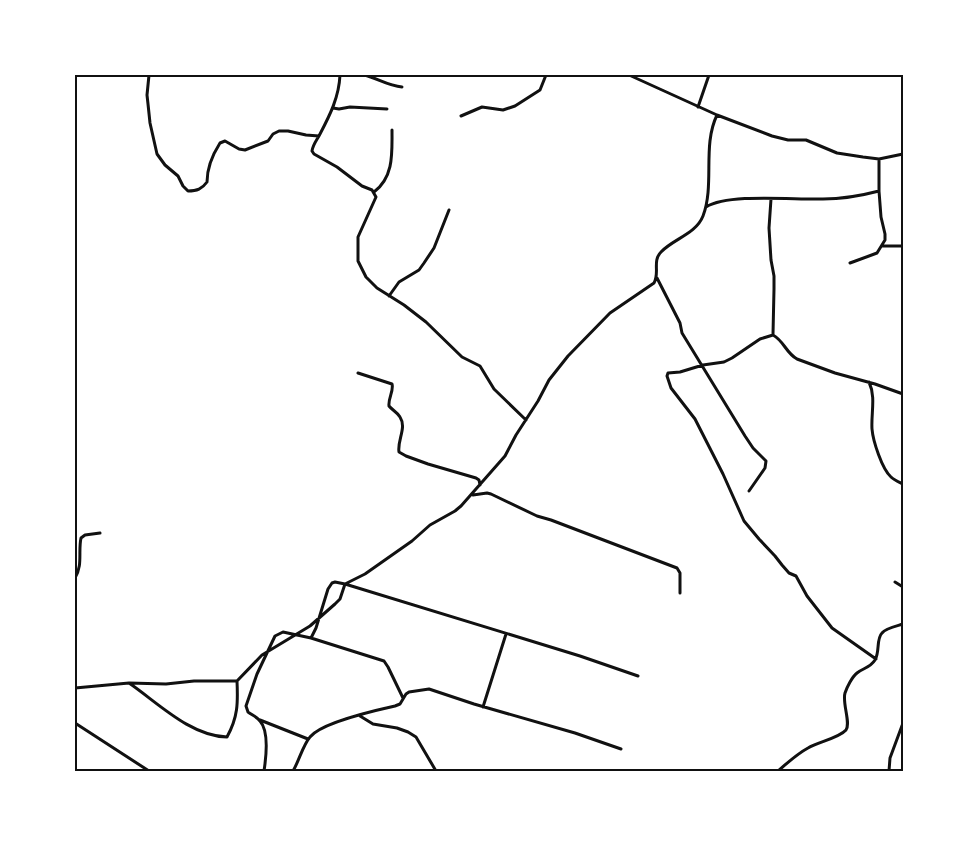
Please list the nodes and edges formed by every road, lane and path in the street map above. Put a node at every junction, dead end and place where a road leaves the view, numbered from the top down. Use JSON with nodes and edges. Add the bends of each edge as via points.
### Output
{"nodes":[{"id":1,"x":149,"y":75,"type":"edge"},
{"id":2,"x":340,"y":75,"type":"edge"},
{"id":3,"x":364,"y":75,"type":"edge"},
{"id":4,"x":546,"y":75,"type":"edge"},
{"id":5,"x":629,"y":75,"type":"edge"},
{"id":6,"x":709,"y":75,"type":"edge"},
{"id":7,"x":402,"y":87,"type":"dead end"},
{"id":8,"x":698,"y":107,"type":"junction"},
{"id":9,"x":333,"y":108,"type":"junction"},
{"id":10,"x":387,"y":109,"type":"dead end"},
{"id":11,"x":717,"y":115,"type":"junction"},
{"id":12,"x":461,"y":116,"type":"dead end"},
{"id":13,"x":392,"y":130,"type":"dead end"},
{"id":14,"x":319,"y":136,"type":"junction"},
{"id":15,"x":903,"y":154,"type":"edge"},
{"id":16,"x":879,"y":159,"type":"junction"},
{"id":17,"x":879,"y":191,"type":"junction"},
{"id":18,"x":374,"y":192,"type":"junction"},
{"id":19,"x":771,"y":199,"type":"junction"},
{"id":20,"x":705,"y":208,"type":"junction"},
{"id":21,"x":449,"y":210,"type":"dead end"},
{"id":22,"x":882,"y":246,"type":"junction"},
{"id":23,"x":903,"y":246,"type":"edge"},
{"id":24,"x":850,"y":263,"type":"dead end"},
{"id":25,"x":657,"y":278,"type":"junction"},
{"id":26,"x":389,"y":296,"type":"junction"},
{"id":27,"x":773,"y":335,"type":"junction"},
{"id":28,"x":703,"y":365,"type":"junction"},
{"id":29,"x":358,"y":373,"type":"dead end"},
{"id":30,"x":869,"y":382,"type":"junction"},
{"id":31,"x":903,"y":394,"type":"edge"},
{"id":32,"x":526,"y":420,"type":"junction"},
{"id":33,"x":903,"y":484,"type":"edge"},
{"id":34,"x":480,"y":485,"type":"junction"},
{"id":35,"x":749,"y":490,"type":"dead end"},
{"id":36,"x":471,"y":495,"type":"junction"},
{"id":37,"x":100,"y":533,"type":"dead end"},
{"id":38,"x":75,"y":578,"type":"edge"},
{"id":39,"x":895,"y":582,"type":"dead end"},
{"id":40,"x":345,"y":584,"type":"junction"},
{"id":41,"x":903,"y":586,"type":"edge"},
{"id":42,"x":680,"y":593,"type":"dead end"},
{"id":43,"x":319,"y":618,"type":"junction"},
{"id":44,"x":903,"y":624,"type":"edge"},
{"id":45,"x":506,"y":634,"type":"junction"},
{"id":46,"x":295,"y":635,"type":"junction"},
{"id":47,"x":311,"y":638,"type":"junction"},
{"id":48,"x":266,"y":653,"type":"junction"},
{"id":49,"x":876,"y":659,"type":"junction"},
{"id":50,"x":638,"y":676,"type":"dead end"},
{"id":51,"x":237,"y":681,"type":"junction"},
{"id":52,"x":129,"y":683,"type":"junction"},
{"id":53,"x":75,"y":688,"type":"edge"},
{"id":54,"x":403,"y":698,"type":"junction"},
{"id":55,"x":483,"y":707,"type":"junction"},
{"id":56,"x":357,"y":716,"type":"junction"},
{"id":57,"x":260,"y":720,"type":"junction"},
{"id":58,"x":75,"y":723,"type":"edge"},
{"id":59,"x":903,"y":723,"type":"edge"},
{"id":60,"x":308,"y":739,"type":"junction"},
{"id":61,"x":621,"y":749,"type":"dead end"},
{"id":62,"x":149,"y":771,"type":"edge"},
{"id":63,"x":264,"y":771,"type":"edge"},
{"id":64,"x":293,"y":771,"type":"edge"},
{"id":65,"x":436,"y":771,"type":"edge"},
{"id":66,"x":778,"y":771,"type":"edge"},
{"id":67,"x":889,"y":771,"type":"edge"}],
"edges":[{"from":1,"to":14,"type":"street","via":[[150,123],[158,154],[188,191],[207,182],[220,143],[225,141],[245,150],[268,141],[279,131]]},
{"from":2,"to":9,"type":"street"},
{"from":3,"to":7,"type":"street"},
{"from":4,"to":12,"type":"street","via":[[540,90],[515,106],[503,110],[482,107]]},
{"from":5,"to":8,"type":"street"},
{"from":6,"to":8,"type":"street"},
{"from":8,"to":11,"type":"street"},
{"from":9,"to":10,"type":"street"},
{"from":9,"to":14,"type":"street"},
{"from":11,"to":16,"type":"street","via":[[772,136]]},
{"from":11,"to":20,"type":"street","via":[[711,137]]},
{"from":13,"to":18,"type":"street","via":[[390,169]]},
{"from":14,"to":18,"type":"street","via":[[312,147],[314,154]]},
{"from":15,"to":16,"type":"street"},
{"from":16,"to":17,"type":"street"},
{"from":17,"to":19,"type":"street","via":[[822,200]]},
{"from":17,"to":22,"type":"street","via":[[885,234]]},
{"from":18,"to":26,"type":"street","via":[[376,197],[358,237],[357,261],[366,277]]},
{"from":19,"to":20,"type":"street","via":[[720,201]]},
{"from":19,"to":27,"type":"street"},
{"from":20,"to":25,"type":"street","via":[[697,225],[658,255]]},
{"from":21,"to":26,"type":"street","via":[[424,263],[399,282]]},
{"from":22,"to":23,"type":"street"},
{"from":22,"to":24,"type":"street","via":[[874,255]]},
{"from":25,"to":28,"type":"street","via":[[682,333]]},
{"from":25,"to":32,"type":"street","via":[[610,313],[576,348],[549,380]]},
{"from":26,"to":32,"type":"street","via":[[426,322],[462,357],[480,366],[494,389]]},
{"from":27,"to":28,"type":"street","via":[[724,362]]},
{"from":27,"to":30,"type":"street","via":[[797,359]]},
{"from":28,"to":35,"type":"street","via":[[745,436],[766,461]]},
{"from":28,"to":49,"type":"street","via":[[668,373],[668,380],[695,419],[744,520],[789,573],[796,576],[832,628]]},
{"from":29,"to":34,"type":"street","via":[[392,384],[389,406],[403,423],[399,452],[476,478]]},
{"from":30,"to":31,"type":"street"},
{"from":30,"to":33,"type":"street","via":[[873,393],[874,440],[886,471]]},
{"from":32,"to":34,"type":"street","via":[[505,456]]},
{"from":34,"to":36,"type":"street"},
{"from":36,"to":40,"type":"street","via":[[455,512]]},
{"from":36,"to":42,"type":"street","via":[[491,494],[537,516],[677,568]]},
{"from":37,"to":38,"type":"street","via":[[81,538],[80,565]]},
{"from":39,"to":41,"type":"street"},
{"from":40,"to":43,"type":"street","via":[[340,598]]},
{"from":40,"to":43,"type":"street","via":[[335,582],[330,586]]},
{"from":40,"to":45,"type":"street"},
{"from":43,"to":46,"type":"street"},
{"from":43,"to":47,"type":"street"},
{"from":44,"to":49,"type":"street","via":[[881,634]]},
{"from":45,"to":50,"type":"street"},
{"from":45,"to":55,"type":"street"},
{"from":46,"to":47,"type":"street"},
{"from":46,"to":48,"type":"street"},
{"from":46,"to":48,"type":"street","via":[[277,634]]},
{"from":47,"to":54,"type":"street","via":[[384,661]]},
{"from":48,"to":51,"type":"street"},
{"from":48,"to":57,"type":"street","via":[[246,706]]},
{"from":49,"to":66,"type":"street","via":[[857,673],[845,693],[846,729],[809,747]]},
{"from":51,"to":52,"type":"street"},
{"from":51,"to":52,"type":"street","via":[[237,716],[226,736],[187,723]]},
{"from":52,"to":53,"type":"street"},
{"from":54,"to":55,"type":"street","via":[[409,692],[429,689]]},
{"from":54,"to":56,"type":"street","via":[[395,706]]},
{"from":55,"to":61,"type":"street"},
{"from":56,"to":60,"type":"street","via":[[324,726]]},
{"from":56,"to":65,"type":"street","via":[[413,734]]},
{"from":57,"to":60,"type":"street"},
{"from":57,"to":63,"type":"street","via":[[265,737]]},
{"from":58,"to":62,"type":"street"},
{"from":59,"to":67,"type":"street"},
{"from":60,"to":64,"type":"street"}]}
